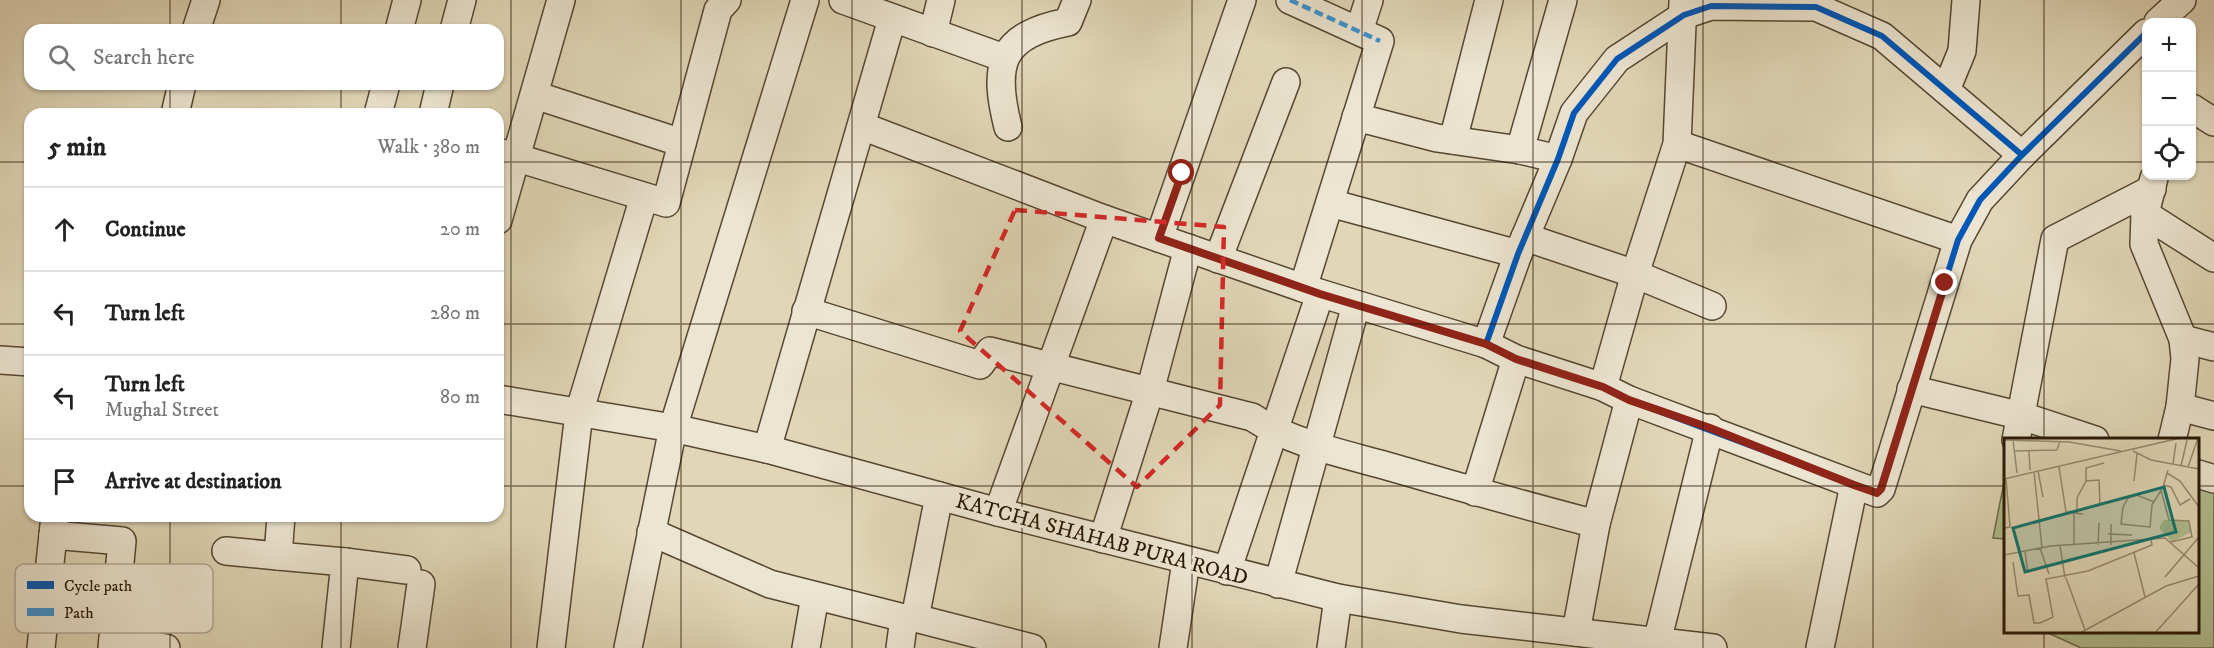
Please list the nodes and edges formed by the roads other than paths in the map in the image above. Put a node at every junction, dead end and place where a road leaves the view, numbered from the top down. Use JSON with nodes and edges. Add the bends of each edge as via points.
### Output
{"nodes":[{"id":1,"x":206,"y":0,"type":"edge"},
{"id":2,"x":407,"y":0,"type":"edge"},
{"id":3,"x":462,"y":0,"type":"edge"},
{"id":4,"x":561,"y":0,"type":"edge"},
{"id":5,"x":727,"y":0,"type":"edge"},
{"id":6,"x":805,"y":0,"type":"edge"},
{"id":7,"x":843,"y":0,"type":"edge"},
{"id":8,"x":941,"y":0,"type":"edge"},
{"id":9,"x":1077,"y":0,"type":"edge"},
{"id":10,"x":1242,"y":0,"type":"edge"},
{"id":11,"x":1290,"y":0,"type":"edge"},
{"id":12,"x":1369,"y":0,"type":"edge"},
{"id":13,"x":1489,"y":0,"type":"edge"},
{"id":14,"x":1563,"y":0,"type":"edge"},
{"id":15,"x":1966,"y":0,"type":"edge"},
{"id":16,"x":2182,"y":0,"type":"edge"},
{"id":17,"x":1683,"y":8,"type":"edge"},
{"id":18,"x":2162,"y":18,"type":"edge"},
{"id":19,"x":892,"y":19,"type":"junction"},
{"id":20,"x":198,"y":24,"type":"edge"},
{"id":21,"x":401,"y":24,"type":"edge"},
{"id":22,"x":456,"y":24,"type":"edge"},
{"id":23,"x":933,"y":33,"type":"junction"},
{"id":24,"x":1369,"y":36,"type":"junction"},
{"id":25,"x":2142,"y":37,"type":"edge"},
{"id":26,"x":1004,"y":58,"type":"junction"},
{"id":27,"x":1286,"y":82,"type":"dead end"},
{"id":28,"x":180,"y":90,"type":"edge"},
{"id":29,"x":384,"y":90,"type":"edge"},
{"id":30,"x":439,"y":90,"type":"edge"},
{"id":31,"x":1946,"y":90,"type":"junction"},
{"id":32,"x":535,"y":95,"type":"junction"},
{"id":33,"x":176,"y":108,"type":"edge"},
{"id":34,"x":380,"y":108,"type":"edge"},
{"id":35,"x":434,"y":108,"type":"edge"},
{"id":36,"x":2196,"y":111,"type":"edge"},
{"id":37,"x":1356,"y":117,"type":"junction"},
{"id":38,"x":2214,"y":122,"type":"edge"},
{"id":39,"x":862,"y":126,"type":"junction"},
{"id":40,"x":1008,"y":128,"type":"dead end"},
{"id":41,"x":1453,"y":140,"type":"junction"},
{"id":42,"x":682,"y":143,"type":"junction"},
{"id":43,"x":1677,"y":144,"type":"junction"},
{"id":44,"x":1521,"y":150,"type":"junction"},
{"id":45,"x":507,"y":155,"type":"edge"},
{"id":46,"x":2022,"y":155,"type":"junction"},
{"id":47,"x":1558,"y":159,"type":"junction"},
{"id":48,"x":504,"y":177,"type":"edge"},
{"id":49,"x":2150,"y":193,"type":"edge"},
{"id":50,"x":644,"y":197,"type":"junction"},
{"id":51,"x":1330,"y":203,"type":"junction"},
{"id":52,"x":1104,"y":219,"type":"junction"},
{"id":53,"x":1159,"y":238,"type":"junction"},
{"id":54,"x":1958,"y":240,"type":"junction"},
{"id":55,"x":1522,"y":245,"type":"junction"},
{"id":56,"x":1188,"y":248,"type":"junction"},
{"id":57,"x":2214,"y":258,"type":"edge"},
{"id":58,"x":1218,"y":259,"type":"junction"},
{"id":59,"x":1635,"y":274,"type":"junction"},
{"id":60,"x":1312,"y":291,"type":"junction"},
{"id":61,"x":1356,"y":305,"type":"junction"},
{"id":62,"x":1712,"y":306,"type":"dead end"},
{"id":63,"x":806,"y":311,"type":"junction"},
{"id":64,"x":2183,"y":339,"type":"junction"},
{"id":65,"x":1486,"y":344,"type":"junction"},
{"id":66,"x":2214,"y":347,"type":"edge"},
{"id":67,"x":1516,"y":359,"type":"junction"},
{"id":68,"x":0,"y":360,"type":"edge"},
{"id":69,"x":24,"y":362,"type":"edge"},
{"id":70,"x":1051,"y":366,"type":"junction"},
{"id":71,"x":1603,"y":387,"type":"junction"},
{"id":72,"x":1911,"y":389,"type":"junction"},
{"id":73,"x":1150,"y":391,"type":"junction"},
{"id":74,"x":504,"y":400,"type":"edge"},
{"id":75,"x":1629,"y":400,"type":"junction"},
{"id":76,"x":2180,"y":407,"type":"junction"},
{"id":77,"x":579,"y":413,"type":"junction"},
{"id":78,"x":2214,"y":416,"type":"edge"},
{"id":79,"x":673,"y":428,"type":"junction"},
{"id":80,"x":1710,"y":428,"type":"junction"},
{"id":81,"x":2019,"y":428,"type":"edge"},
{"id":82,"x":1273,"y":431,"type":"junction"},
{"id":83,"x":2082,"y":438,"type":"edge"},
{"id":84,"x":2172,"y":438,"type":"edge"},
{"id":85,"x":1317,"y":446,"type":"junction"},
{"id":86,"x":767,"y":449,"type":"junction"},
{"id":87,"x":2199,"y":474,"type":"edge"},
{"id":88,"x":2214,"y":479,"type":"edge"},
{"id":89,"x":1865,"y":489,"type":"junction"},
{"id":90,"x":1475,"y":492,"type":"junction"},
{"id":91,"x":939,"y":496,"type":"junction"},
{"id":92,"x":998,"y":512,"type":"junction"},
{"id":93,"x":281,"y":522,"type":"edge"},
{"id":94,"x":1596,"y":524,"type":"junction"},
{"id":95,"x":54,"y":525,"type":"edge"},
{"id":96,"x":651,"y":532,"type":"junction"},
{"id":97,"x":1103,"y":539,"type":"junction"},
{"id":98,"x":226,"y":551,"type":"dead end"},
{"id":99,"x":278,"y":556,"type":"junction"},
{"id":100,"x":1186,"y":561,"type":"junction"},
{"id":101,"x":345,"y":562,"type":"junction"},
{"id":102,"x":50,"y":564,"type":"edge"},
{"id":103,"x":120,"y":564,"type":"edge"},
{"id":104,"x":1227,"y":572,"type":"junction"},
{"id":105,"x":1278,"y":584,"type":"junction"},
{"id":106,"x":815,"y":596,"type":"junction"},
{"id":107,"x":1338,"y":598,"type":"junction"},
{"id":108,"x":910,"y":618,"type":"junction"},
{"id":109,"x":1576,"y":632,"type":"junction"},
{"id":110,"x":43,"y":633,"type":"edge"},
{"id":111,"x":112,"y":644,"type":"edge"},
{"id":112,"x":1657,"y":645,"type":"edge"},
{"id":113,"x":41,"y":648,"type":"edge"},
{"id":114,"x":166,"y":648,"type":"edge"},
{"id":115,"x":336,"y":648,"type":"edge"},
{"id":116,"x":412,"y":648,"type":"edge"},
{"id":117,"x":551,"y":648,"type":"edge"},
{"id":118,"x":630,"y":648,"type":"edge"},
{"id":119,"x":806,"y":648,"type":"edge"},
{"id":120,"x":900,"y":648,"type":"edge"},
{"id":121,"x":1032,"y":648,"type":"edge"},
{"id":122,"x":1173,"y":648,"type":"edge"},
{"id":123,"x":1331,"y":648,"type":"edge"},
{"id":124,"x":1713,"y":648,"type":"edge"},
{"id":125,"x":1820,"y":648,"type":"edge"}],
"edges":[{"from":1,"to":20,"type":"street"},
{"from":2,"to":21,"type":"street"},
{"from":3,"to":22,"type":"street"},
{"from":4,"to":32,"type":"street"},
{"from":5,"to":42,"type":"street","via":[[718,10]]},
{"from":6,"to":79,"type":"street"},
{"from":7,"to":19,"type":"street"},
{"from":8,"to":23,"type":"street"},
{"from":9,"to":26,"type":"street","via":[[1068,22],[1032,32]]},
{"from":10,"to":53,"type":"street"},
{"from":11,"to":24,"type":"street"},
{"from":12,"to":24,"type":"street"},
{"from":13,"to":41,"type":"street"},
{"from":14,"to":44,"type":"street"},
{"from":15,"to":31,"type":"street","via":[[1962,51]]},
{"from":16,"to":18,"type":"street"},
{"from":17,"to":31,"type":"street","via":[[1816,7],[1882,36]]},
{"from":17,"to":43,"type":"street"},
{"from":17,"to":47,"type":"street","via":[[1617,59],[1574,112]]},
{"from":19,"to":23,"type":"street"},
{"from":19,"to":39,"type":"street"},
{"from":23,"to":26,"type":"street"},
{"from":24,"to":37,"type":"street"},
{"from":25,"to":46,"type":"street"},
{"from":26,"to":40,"type":"street","via":[[1002,101]]},
{"from":27,"to":58,"type":"street"},
{"from":28,"to":33,"type":"street"},
{"from":29,"to":34,"type":"street"},
{"from":30,"to":35,"type":"street"},
{"from":31,"to":46,"type":"street"},
{"from":32,"to":42,"type":"street"},
{"from":32,"to":45,"type":"street"},
{"from":36,"to":38,"type":"street"},
{"from":37,"to":41,"type":"street"},
{"from":37,"to":51,"type":"street"},
{"from":39,"to":52,"type":"street"},
{"from":39,"to":63,"type":"street"},
{"from":41,"to":44,"type":"street"},
{"from":42,"to":50,"type":"street","via":[[666,203]]},
{"from":43,"to":54,"type":"street"},
{"from":43,"to":59,"type":"street"},
{"from":44,"to":47,"type":"street"},
{"from":45,"to":48,"type":"street"},
{"from":45,"to":50,"type":"street"},
{"from":46,"to":54,"type":"street","via":[[1980,200]]},
{"from":47,"to":55,"type":"street"},
{"from":49,"to":57,"type":"street"},
{"from":49,"to":64,"type":"street","via":[[2144,244]]},
{"from":49,"to":81,"type":"street","via":[[2055,239]]},
{"from":50,"to":77,"type":"street"},
{"from":51,"to":55,"type":"street"},
{"from":51,"to":60,"type":"street"},
{"from":52,"to":53,"type":"street"},
{"from":52,"to":70,"type":"street"},
{"from":53,"to":56,"type":"street"},
{"from":54,"to":72,"type":"street"},
{"from":55,"to":59,"type":"street"},
{"from":55,"to":65,"type":"street"},
{"from":56,"to":58,"type":"street"},
{"from":56,"to":73,"type":"street"},
{"from":58,"to":60,"type":"street"},
{"from":59,"to":62,"type":"street"},
{"from":59,"to":71,"type":"street"},
{"from":60,"to":61,"type":"street"},
{"from":60,"to":82,"type":"street"},
{"from":61,"to":65,"type":"street"},
{"from":61,"to":85,"type":"street"},
{"from":63,"to":70,"type":"street","via":[[980,365],[990,351]]},
{"from":63,"to":86,"type":"street"},
{"from":64,"to":66,"type":"street"},
{"from":64,"to":76,"type":"street"},
{"from":65,"to":67,"type":"street"},
{"from":67,"to":71,"type":"street"},
{"from":67,"to":90,"type":"street"},
{"from":68,"to":69,"type":"street"},
{"from":70,"to":73,"type":"street"},
{"from":70,"to":92,"type":"street"},
{"from":71,"to":75,"type":"street"},
{"from":72,"to":81,"type":"street"},
{"from":72,"to":89,"type":"street","via":[[1881,489]]},
{"from":73,"to":82,"type":"street","via":[[1252,417]]},
{"from":73,"to":97,"type":"street"},
{"from":74,"to":77,"type":"street","name":"KATCHA SHAHAB PURA ROAD"},
{"from":75,"to":80,"type":"street"},
{"from":75,"to":94,"type":"street"},
{"from":76,"to":78,"type":"street"},
{"from":76,"to":84,"type":"street"},
{"from":77,"to":79,"type":"street","name":"KATCHA SHAHAB PURA ROAD"},
{"from":77,"to":117,"type":"street"},
{"from":79,"to":86,"type":"street","name":"KATCHA SHAHAB PURA ROAD"},
{"from":79,"to":96,"type":"street"},
{"from":80,"to":89,"type":"street"},
{"from":80,"to":112,"type":"street"},
{"from":81,"to":83,"type":"street"},
{"from":82,"to":85,"type":"street"},
{"from":82,"to":104,"type":"street"},
{"from":85,"to":90,"type":"street"},
{"from":85,"to":105,"type":"street"},
{"from":86,"to":91,"type":"street","name":"KATCHA SHAHAB PURA ROAD"},
{"from":87,"to":88,"type":"street"},
{"from":89,"to":125,"type":"street"},
{"from":90,"to":94,"type":"street"},
{"from":91,"to":92,"type":"street","name":"KATCHA SHAHAB PURA ROAD"},
{"from":91,"to":108,"type":"street"},
{"from":92,"to":97,"type":"street","name":"KATCHA SHAHAB PURA ROAD"},
{"from":93,"to":99,"type":"street"},
{"from":94,"to":109,"type":"street"},
{"from":95,"to":102,"type":"street"},
{"from":95,"to":103,"type":"street","via":[[122,541]]},
{"from":96,"to":106,"type":"street","via":[[770,584]]},
{"from":96,"to":118,"type":"street"},
{"from":97,"to":100,"type":"street","name":"KATCHA SHAHAB PURA ROAD"},
{"from":98,"to":99,"type":"street"},
{"from":99,"to":101,"type":"street"},
{"from":100,"to":104,"type":"street","name":"KATCHA SHAHAB PURA ROAD"},
{"from":100,"to":122,"type":"street"},
{"from":101,"to":115,"type":"street"},
{"from":101,"to":116,"type":"street","via":[[414,577]]},
{"from":104,"to":105,"type":"street","name":"KATCHA SHAHAB PURA ROAD"},
{"from":105,"to":107,"type":"street","name":"KATCHA SHAHAB PURA ROAD"},
{"from":106,"to":108,"type":"street"},
{"from":106,"to":119,"type":"street"},
{"from":107,"to":109,"type":"street","name":"KATCHA SHAHAB PURA ROAD","via":[[1461,619]]},
{"from":107,"to":123,"type":"street"},
{"from":108,"to":120,"type":"street"},
{"from":108,"to":121,"type":"street"},
{"from":109,"to":112,"type":"street","name":"KATCHA SHAHAB PURA ROAD"},
{"from":110,"to":113,"type":"street"},
{"from":111,"to":114,"type":"street"},
{"from":112,"to":124,"type":"street","name":"KATCHA SHAHAB PURA ROAD"}]}
